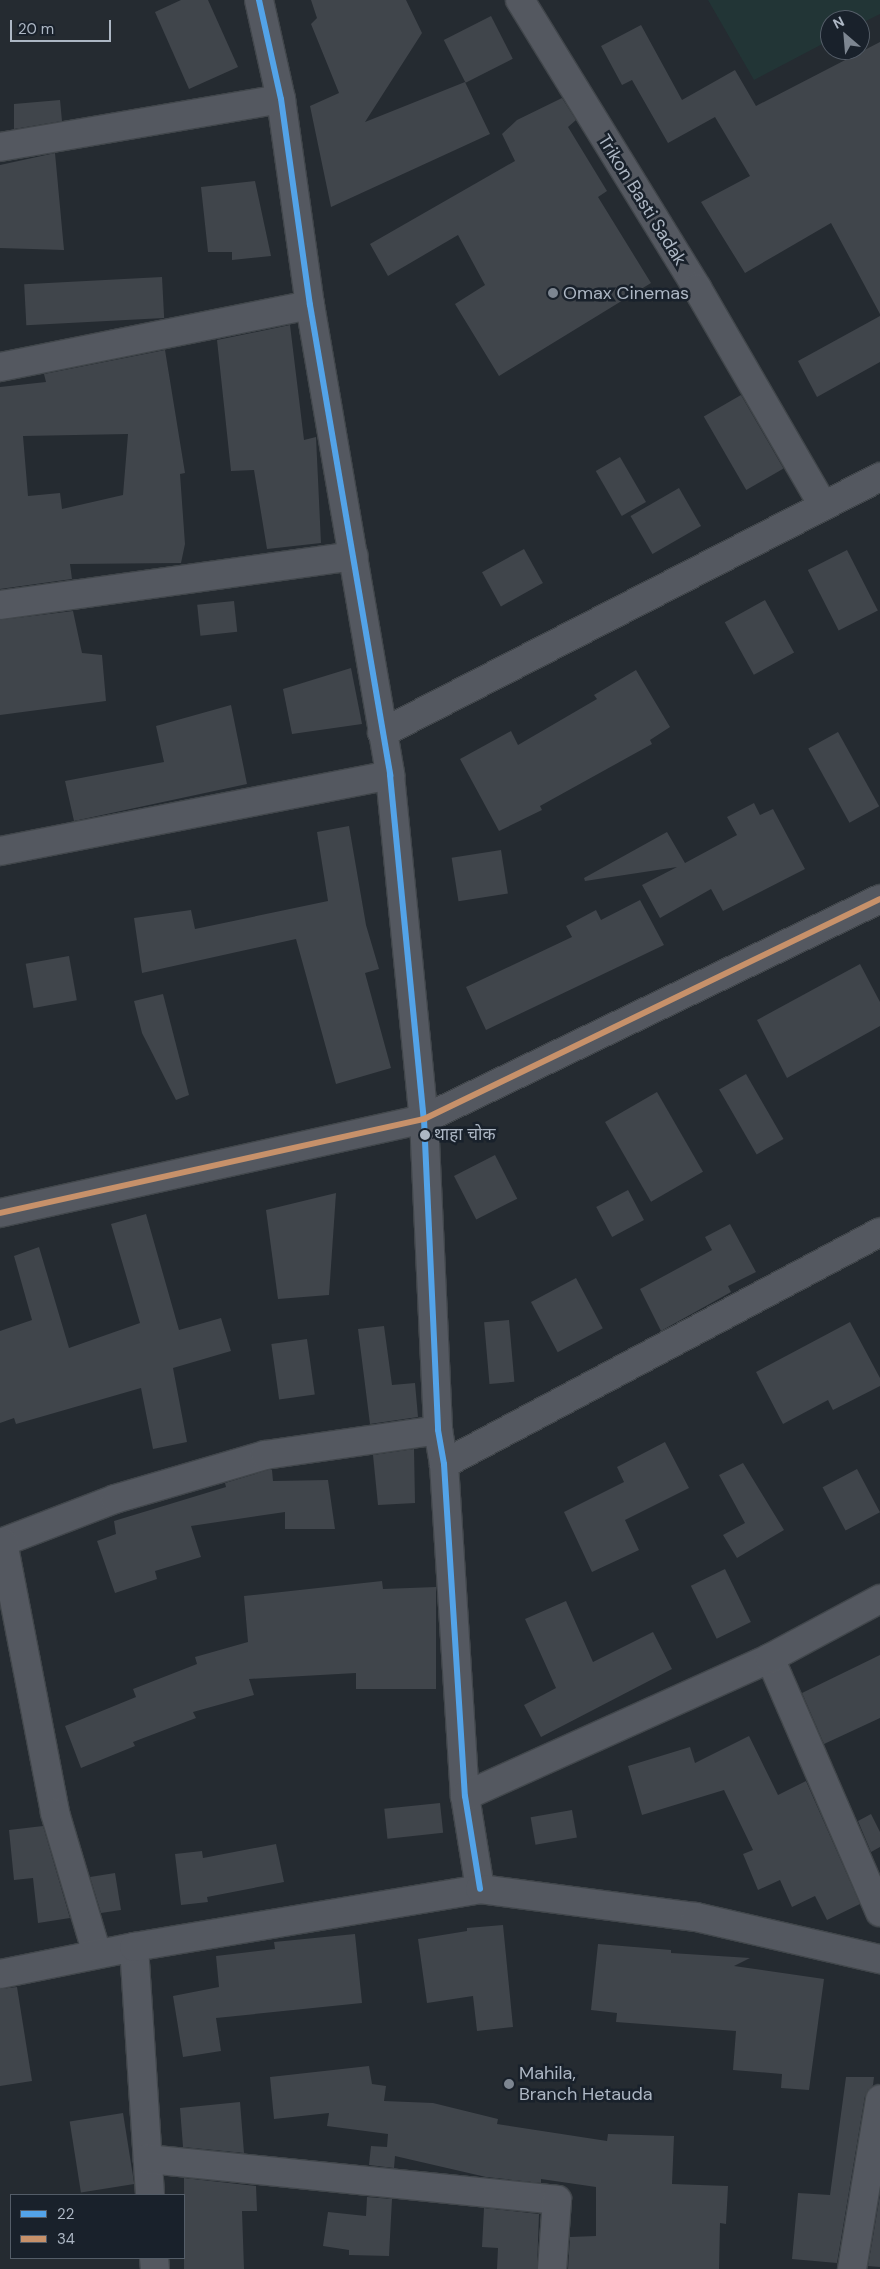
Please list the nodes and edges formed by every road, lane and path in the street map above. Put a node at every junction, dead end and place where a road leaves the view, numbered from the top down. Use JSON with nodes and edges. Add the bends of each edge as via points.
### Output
{"nodes":[{"id":1,"x":259,"y":0,"type":"edge"},
{"id":2,"x":520,"y":0,"type":"edge"},
{"id":3,"x":281,"y":99,"type":"junction"},
{"id":4,"x":0,"y":147,"type":"edge"},
{"id":5,"x":310,"y":305,"type":"junction"},
{"id":6,"x":0,"y":367,"type":"edge"},
{"id":7,"x":880,"y":477,"type":"edge"},
{"id":8,"x":823,"y":505,"type":"junction"},
{"id":9,"x":354,"y":556,"type":"junction"},
{"id":10,"x":0,"y":605,"type":"edge"},
{"id":11,"x":382,"y":733,"type":"junction"},
{"id":12,"x":390,"y":775,"type":"junction"},
{"id":13,"x":0,"y":851,"type":"edge"},
{"id":14,"x":877,"y":908,"type":"edge"},
{"id":15,"x":424,"y":1119,"type":"junction"},
{"id":16,"x":0,"y":1213,"type":"edge"},
{"id":17,"x":880,"y":1232,"type":"edge"},
{"id":18,"x":438,"y":1430,"type":"junction"},
{"id":19,"x":444,"y":1464,"type":"junction"},
{"id":20,"x":2,"y":1542,"type":"edge"},
{"id":21,"x":880,"y":1599,"type":"edge"},
{"id":22,"x":770,"y":1658,"type":"junction"},
{"id":23,"x":465,"y":1796,"type":"junction"},
{"id":24,"x":480,"y":1889,"type":"junction"},
{"id":25,"x":880,"y":1912,"type":"edge"},
{"id":26,"x":134,"y":1947,"type":"junction"},
{"id":27,"x":97,"y":1954,"type":"junction"},
{"id":28,"x":880,"y":1959,"type":"edge"},
{"id":29,"x":0,"y":1974,"type":"edge"},
{"id":30,"x":880,"y":2099,"type":"edge"},
{"id":31,"x":148,"y":2160,"type":"junction"},
{"id":32,"x":150,"y":2194,"type":"edge"},
{"id":33,"x":552,"y":2269,"type":"edge"},
{"id":34,"x":852,"y":2269,"type":"edge"}],
"edges":[{"from":1,"to":3,"type":"street"},
{"from":2,"to":8,"type":"street","name":"Trikon Basti Sadak","via":[[697,288]]},
{"from":3,"to":4,"type":"street"},
{"from":3,"to":5,"type":"street"},
{"from":5,"to":6,"type":"street"},
{"from":5,"to":9,"type":"street"},
{"from":7,"to":8,"type":"street"},
{"from":8,"to":11,"type":"street"},
{"from":9,"to":10,"type":"street"},
{"from":9,"to":11,"type":"street"},
{"from":11,"to":12,"type":"street"},
{"from":12,"to":13,"type":"street"},
{"from":12,"to":15,"type":"street"},
{"from":14,"to":15,"type":"street"},
{"from":15,"to":16,"type":"street"},
{"from":15,"to":18,"type":"street"},
{"from":17,"to":19,"type":"street"},
{"from":18,"to":19,"type":"street"},
{"from":18,"to":20,"type":"street","via":[[265,1455],[115,1499]]},
{"from":19,"to":23,"type":"street"},
{"from":20,"to":27,"type":"street","via":[[56,1813]]},
{"from":21,"to":22,"type":"street"},
{"from":22,"to":23,"type":"street"},
{"from":22,"to":25,"type":"street"},
{"from":23,"to":24,"type":"street"},
{"from":24,"to":26,"type":"street"},
{"from":24,"to":28,"type":"street","via":[[696,1917]]},
{"from":26,"to":27,"type":"street"},
{"from":26,"to":31,"type":"street"},
{"from":27,"to":29,"type":"street"},
{"from":30,"to":34,"type":"street"},
{"from":31,"to":32,"type":"street"},
{"from":31,"to":33,"type":"street","via":[[557,2200]]}]}
